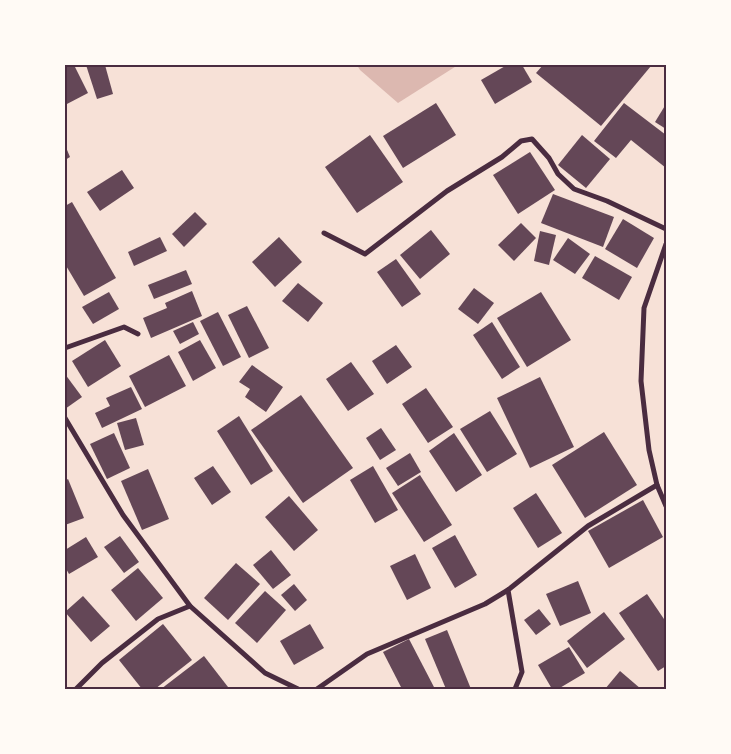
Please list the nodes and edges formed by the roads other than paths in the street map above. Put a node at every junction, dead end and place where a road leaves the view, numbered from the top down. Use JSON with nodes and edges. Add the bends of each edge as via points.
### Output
{"nodes":[{"id":1,"x":666,"y":229,"type":"edge"},
{"id":2,"x":324,"y":233,"type":"dead end"},
{"id":3,"x":666,"y":244,"type":"edge"},
{"id":4,"x":138,"y":334,"type":"dead end"},
{"id":5,"x":65,"y":348,"type":"edge"},
{"id":6,"x":65,"y":418,"type":"edge"},
{"id":7,"x":657,"y":485,"type":"junction"},
{"id":8,"x":666,"y":506,"type":"edge"},
{"id":9,"x":508,"y":590,"type":"junction"},
{"id":10,"x":190,"y":606,"type":"junction"},
{"id":11,"x":76,"y":689,"type":"edge"},
{"id":12,"x":298,"y":689,"type":"edge"},
{"id":13,"x":318,"y":689,"type":"edge"},
{"id":14,"x":515,"y":689,"type":"edge"}],
"edges":[{"from":1,"to":2,"type":"street","via":[[574,189],[558,174],[532,139],[521,141],[502,157],[447,191],[364,254]]},
{"from":3,"to":7,"type":"street","via":[[644,308],[641,382],[649,450]]},
{"from":4,"to":5,"type":"street","via":[[124,327]]},
{"from":6,"to":10,"type":"street","via":[[123,515]]},
{"from":7,"to":8,"type":"street"},
{"from":7,"to":9,"type":"street","via":[[588,526]]},
{"from":9,"to":13,"type":"street","via":[[485,604],[367,654]]},
{"from":9,"to":14,"type":"street","via":[[522,672]]},
{"from":10,"to":11,"type":"street","via":[[158,619],[102,663]]},
{"from":10,"to":12,"type":"street","via":[[265,673]]}]}
